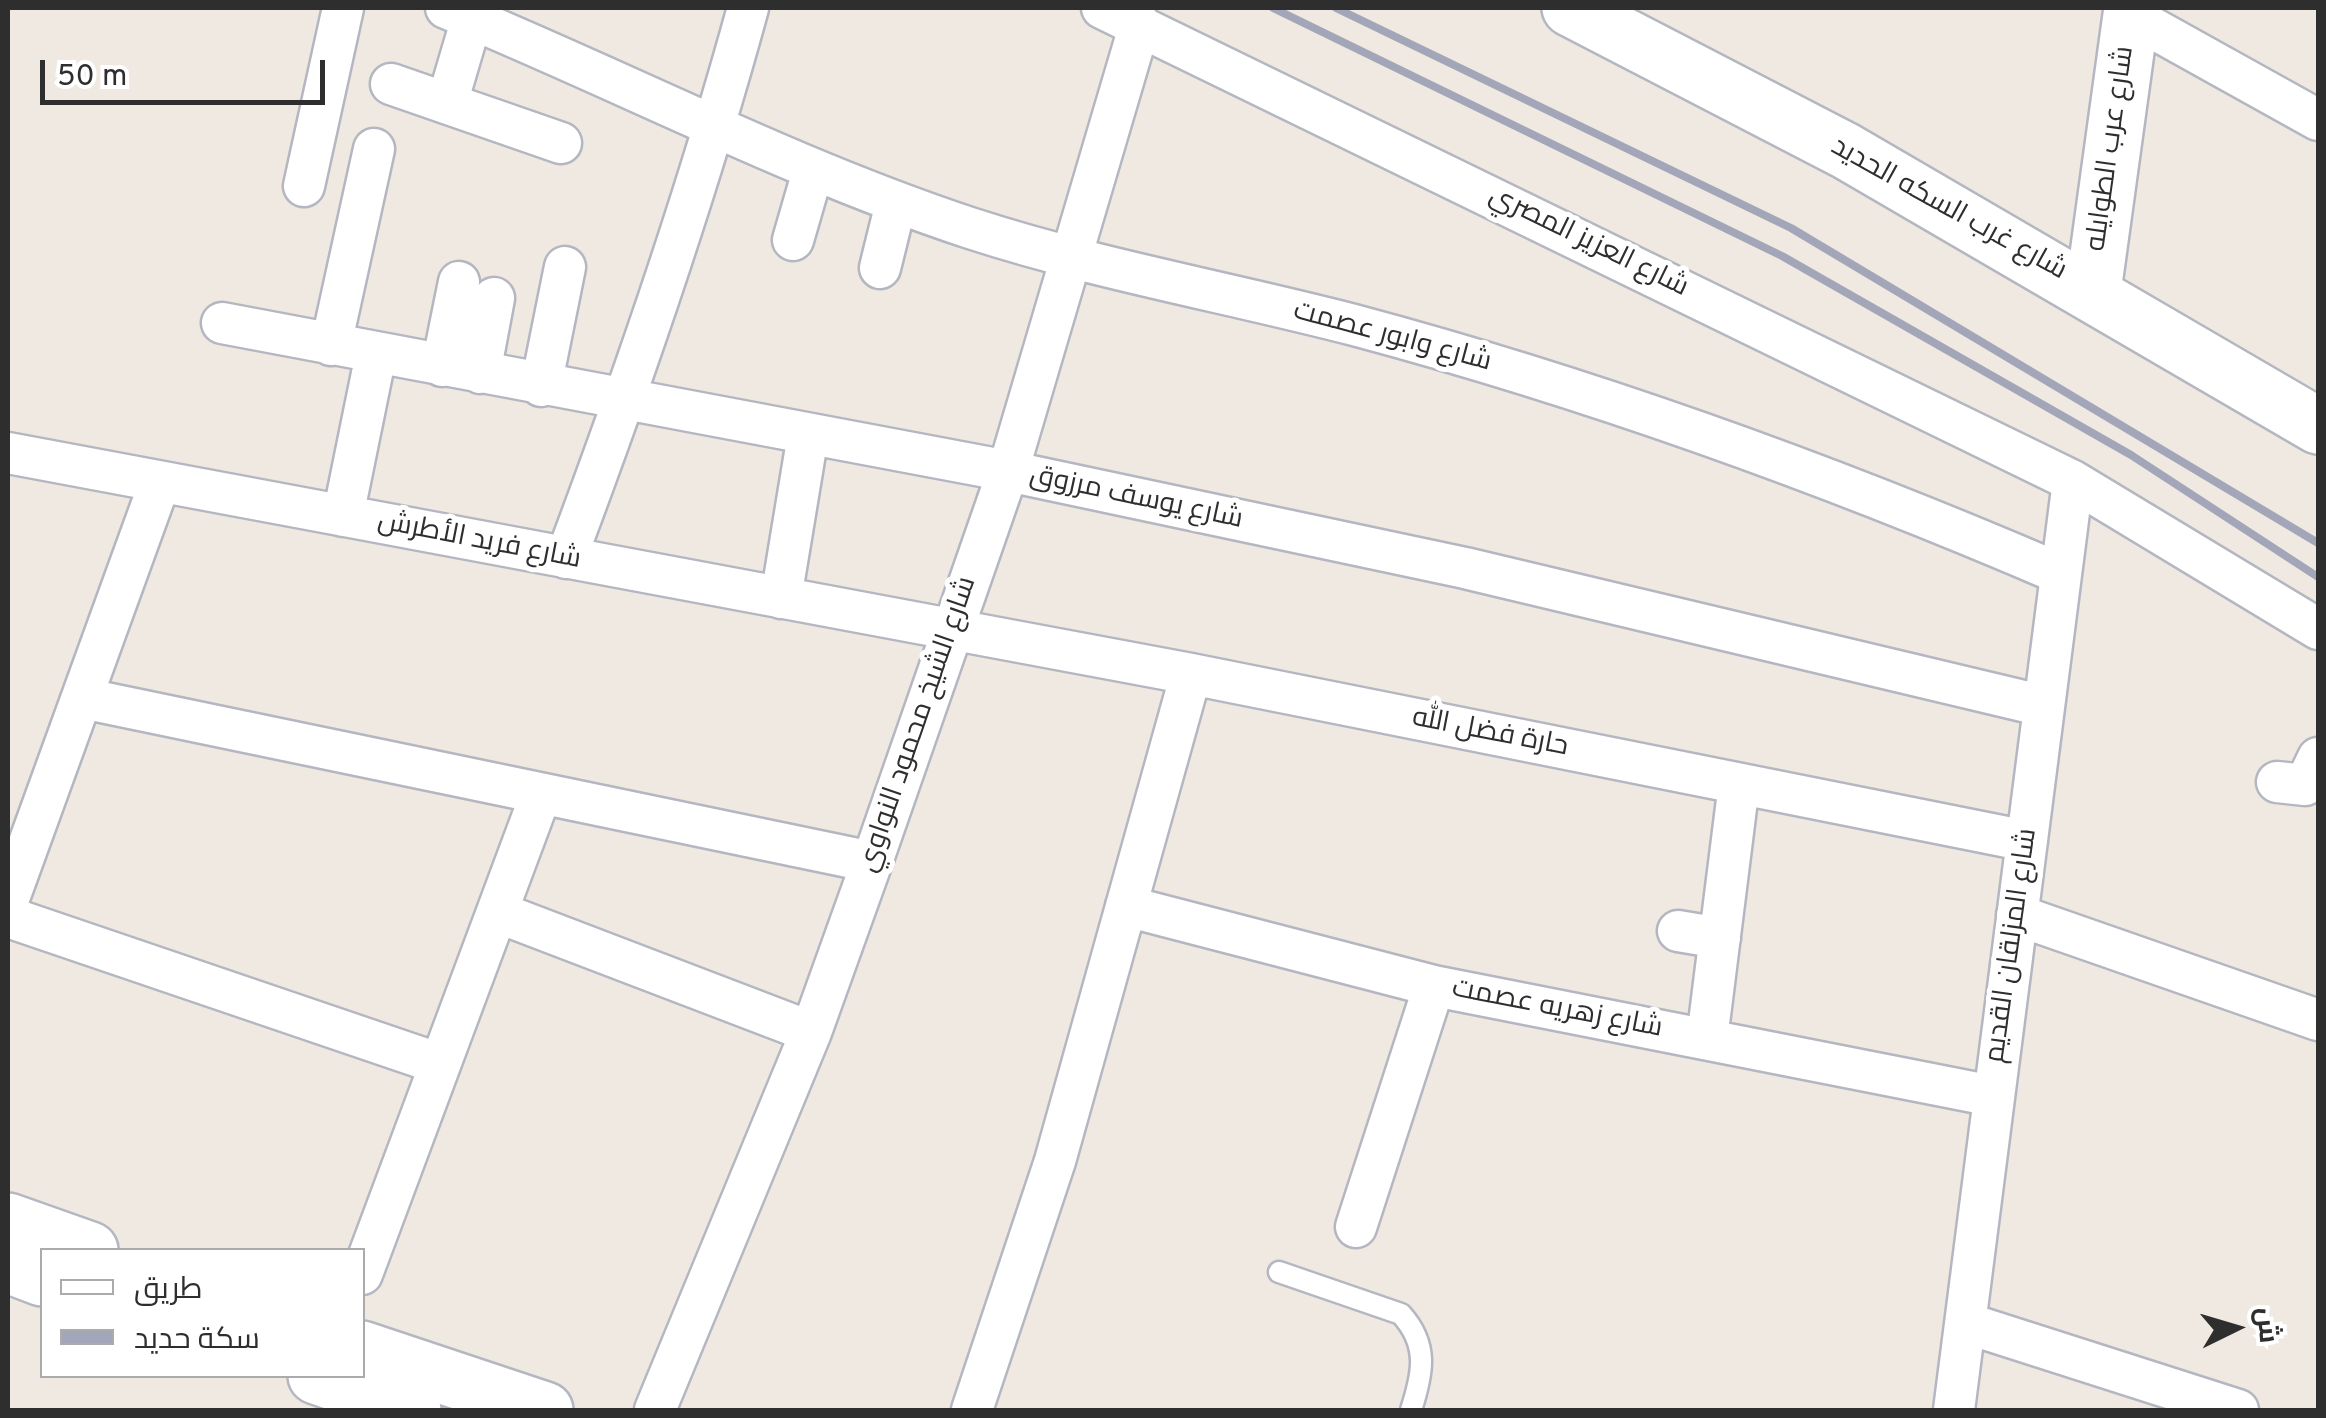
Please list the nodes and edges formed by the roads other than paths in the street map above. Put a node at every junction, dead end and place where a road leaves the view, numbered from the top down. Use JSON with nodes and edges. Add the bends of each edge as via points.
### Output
{"nodes":[{"id":1,"x":343,"y":8,"type":"edge"},
{"id":2,"x":748,"y":8,"type":"edge"},
{"id":3,"x":1102,"y":8,"type":"edge"},
{"id":4,"x":1570,"y":8,"type":"edge"},
{"id":5,"x":2131,"y":12,"type":"edge"},
{"id":6,"x":476,"y":15,"type":"edge"},
{"id":7,"x":1140,"y":24,"type":"junction"},
{"id":8,"x":392,"y":84,"type":"dead end"},
{"id":9,"x":447,"y":103,"type":"junction"},
{"id":10,"x":2318,"y":120,"type":"edge"},
{"id":11,"x":715,"y":128,"type":"junction"},
{"id":12,"x":562,"y":143,"type":"dead end"},
{"id":13,"x":374,"y":148,"type":"dead end"},
{"id":14,"x":813,"y":171,"type":"junction"},
{"id":15,"x":304,"y":186,"type":"dead end"},
{"id":16,"x":896,"y":203,"type":"junction"},
{"id":17,"x":793,"y":240,"type":"dead end"},
{"id":18,"x":1072,"y":257,"type":"junction"},
{"id":19,"x":565,"y":268,"type":"dead end"},
{"id":20,"x":880,"y":268,"type":"dead end"},
{"id":21,"x":477,"y":290,"type":"dead end"},
{"id":22,"x":2092,"y":291,"type":"junction"},
{"id":23,"x":222,"y":324,"type":"dead end"},
{"id":24,"x":331,"y":345,"type":"junction"},
{"id":25,"x":376,"y":354,"type":"junction"},
{"id":26,"x":461,"y":370,"type":"junction"},
{"id":27,"x":541,"y":386,"type":"junction"},
{"id":28,"x":625,"y":402,"type":"junction"},
{"id":29,"x":2318,"y":426,"type":"edge"},
{"id":30,"x":808,"y":435,"type":"junction"},
{"id":31,"x":8,"y":453,"type":"edge"},
{"id":32,"x":1008,"y":472,"type":"junction"},
{"id":33,"x":2073,"y":480,"type":"junction"},
{"id":34,"x":160,"y":482,"type":"junction"},
{"id":35,"x":343,"y":516,"type":"junction"},
{"id":36,"x":566,"y":558,"type":"junction"},
{"id":37,"x":2061,"y":574,"type":"junction"},
{"id":38,"x":781,"y":598,"type":"junction"},
{"id":39,"x":2318,"y":629,"type":"edge"},
{"id":40,"x":951,"y":631,"type":"junction"},
{"id":41,"x":1191,"y":674,"type":"junction"},
{"id":42,"x":82,"y":698,"type":"junction"},
{"id":43,"x":2044,"y":706,"type":"junction"},
{"id":44,"x":2318,"y":758,"type":"edge"},
{"id":45,"x":2277,"y":782,"type":"dead end"},
{"id":46,"x":1739,"y":784,"type":"junction"},
{"id":47,"x":541,"y":794,"type":"junction"},
{"id":48,"x":2028,"y":841,"type":"junction"},
{"id":49,"x":872,"y":862,"type":"junction"},
{"id":50,"x":8,"y":901,"type":"edge"},
{"id":51,"x":1126,"y":906,"type":"junction"},
{"id":52,"x":497,"y":912,"type":"junction"},
{"id":53,"x":2017,"y":915,"type":"junction"},
{"id":54,"x":8,"y":917,"type":"edge"},
{"id":55,"x":1678,"y":931,"type":"dead end"},
{"id":56,"x":1720,"y":938,"type":"junction"},
{"id":57,"x":1434,"y":986,"type":"junction"},
{"id":58,"x":2318,"y":1020,"type":"edge"},
{"id":59,"x":811,"y":1032,"type":"junction"},
{"id":60,"x":1707,"y":1039,"type":"junction"},
{"id":61,"x":440,"y":1064,"type":"junction"},
{"id":62,"x":1993,"y":1096,"type":"junction"},
{"id":63,"x":8,"y":1221,"type":"edge"},
{"id":64,"x":1356,"y":1228,"type":"dead end"},
{"id":65,"x":84,"y":1248,"type":"edge"},
{"id":66,"x":8,"y":1266,"type":"edge"},
{"id":67,"x":365,"y":1266,"type":"edge"},
{"id":68,"x":1279,"y":1272,"type":"dead end"},
{"id":69,"x":40,"y":1277,"type":"edge"},
{"id":70,"x":1966,"y":1324,"type":"junction"},
{"id":71,"x":365,"y":1376,"type":"edge"},
{"id":72,"x":348,"y":1378,"type":"edge"},
{"id":73,"x":413,"y":1410,"type":"edge"},
{"id":74,"x":545,"y":1410,"type":"edge"},
{"id":75,"x":655,"y":1410,"type":"edge"},
{"id":76,"x":972,"y":1410,"type":"edge"},
{"id":77,"x":1412,"y":1410,"type":"edge"},
{"id":78,"x":1954,"y":1410,"type":"edge"},
{"id":79,"x":2238,"y":1410,"type":"edge"}],
"edges":[{"from":1,"to":15,"type":"street"},
{"from":2,"to":11,"type":"street"},
{"from":3,"to":7,"type":"street","name":"شارع العزيز المصري"},
{"from":4,"to":22,"type":"street","name":"شارع غرب السكه الحديد","via":[[1846,151]]},
{"from":5,"to":10,"type":"street"},
{"from":5,"to":22,"type":"street","name":"شارع عرب الطوايله"},
{"from":6,"to":9,"type":"street"},
{"from":6,"to":11,"type":"street","name":"شارع وابور عصمت"},
{"from":7,"to":18,"type":"street","name":"شارع الشيخ محمود النواوي"},
{"from":7,"to":33,"type":"street","name":"شارع العزيز المصري"},
{"from":8,"to":9,"type":"street"},
{"from":9,"to":12,"type":"street"},
{"from":11,"to":14,"type":"street","name":"شارع وابور عصمت"},
{"from":11,"to":28,"type":"street"},
{"from":13,"to":24,"type":"street"},
{"from":14,"to":16,"type":"street","name":"شارع وابور عصمت"},
{"from":14,"to":17,"type":"street"},
{"from":16,"to":18,"type":"street","name":"شارع وابور عصمت"},
{"from":16,"to":20,"type":"street"},
{"from":18,"to":32,"type":"street","name":"شارع الشيخ محمود النواوي"},
{"from":18,"to":37,"type":"street","name":"شارع وابور عصمت","via":[[1355,326],[1627,404],[1903,506]]},
{"from":19,"to":27,"type":"street"},
{"from":21,"to":26,"type":"street"},
{"from":22,"to":29,"type":"street","name":"شارع غرب السكه الحديد"},
{"from":23,"to":24,"type":"street","name":"شارع يوسف مرزوق"},
{"from":24,"to":25,"type":"street","name":"شارع يوسف مرزوق"},
{"from":25,"to":26,"type":"street","name":"شارع يوسف مرزوق"},
{"from":25,"to":35,"type":"street"},
{"from":26,"to":27,"type":"street","name":"شارع يوسف مرزوق"},
{"from":27,"to":28,"type":"street","name":"شارع يوسف مرزوق"},
{"from":28,"to":30,"type":"street","name":"شارع يوسف مرزوق"},
{"from":28,"to":36,"type":"street"},
{"from":30,"to":32,"type":"street","name":"شارع يوسف مرزوق"},
{"from":30,"to":38,"type":"street"},
{"from":31,"to":34,"type":"street","name":"شارع فريد الأطرش"},
{"from":32,"to":40,"type":"street","name":"شارع الشيخ محمود النواوي"},
{"from":32,"to":43,"type":"street","name":"شارع يوسف مرزوق","via":[[1465,568]]},
{"from":33,"to":37,"type":"street","name":"شارع المزلقان القديم"},
{"from":33,"to":39,"type":"street","name":"شارع العزيز المصري"},
{"from":34,"to":35,"type":"street","name":"شارع فريد الأطرش"},
{"from":34,"to":42,"type":"street"},
{"from":35,"to":36,"type":"street","name":"شارع فريد الأطرش"},
{"from":36,"to":38,"type":"street","name":"شارع فريد الأطرش"},
{"from":37,"to":43,"type":"street","name":"شارع المزلقان القديم"},
{"from":38,"to":40,"type":"street","name":"شارع فريد الأطرش"},
{"from":40,"to":41,"type":"street","name":"حارة فضل الله"},
{"from":40,"to":49,"type":"street","name":"شارع الشيخ محمود النواوي"},
{"from":41,"to":46,"type":"street","name":"حارة فضل الله"},
{"from":41,"to":51,"type":"street"},
{"from":42,"to":47,"type":"street"},
{"from":42,"to":50,"type":"street"},
{"from":43,"to":48,"type":"street","name":"شارع المزلقان القديم"},
{"from":44,"to":45,"type":"street","via":[[2305,786]]},
{"from":46,"to":48,"type":"street","name":"حارة فضل الله"},
{"from":46,"to":56,"type":"street"},
{"from":47,"to":49,"type":"street"},
{"from":47,"to":52,"type":"street"},
{"from":48,"to":53,"type":"street","name":"شارع المزلقان القديم"},
{"from":49,"to":59,"type":"street","name":"شارع الشيخ محمود النواوي"},
{"from":51,"to":57,"type":"street","name":"شارع زهريه عصمت"},
{"from":51,"to":76,"type":"street","via":[[1055,1162]]},
{"from":52,"to":59,"type":"street"},
{"from":52,"to":61,"type":"street"},
{"from":53,"to":58,"type":"street"},
{"from":53,"to":62,"type":"street","name":"شارع المزلقان القديم"},
{"from":54,"to":61,"type":"street"},
{"from":55,"to":56,"type":"street"},
{"from":56,"to":60,"type":"street"},
{"from":57,"to":60,"type":"street","name":"شارع زهريه عصمت"},
{"from":57,"to":64,"type":"street"},
{"from":59,"to":75,"type":"street","name":"شارع الشيخ محمود النواوي"},
{"from":60,"to":62,"type":"street","name":"شارع زهريه عصمت"},
{"from":61,"to":67,"type":"street"},
{"from":62,"to":70,"type":"street","name":"شارع المزلقان القديم"},
{"from":63,"to":65,"type":"street"},
{"from":66,"to":69,"type":"street"},
{"from":68,"to":77,"type":"lane","via":[[1401,1314],[1415,1329],[1422,1353]]},
{"from":70,"to":78,"type":"street","name":"شارع المزلقان القديم"},
{"from":70,"to":79,"type":"street"},
{"from":71,"to":74,"type":"street"},
{"from":72,"to":73,"type":"street"}]}
